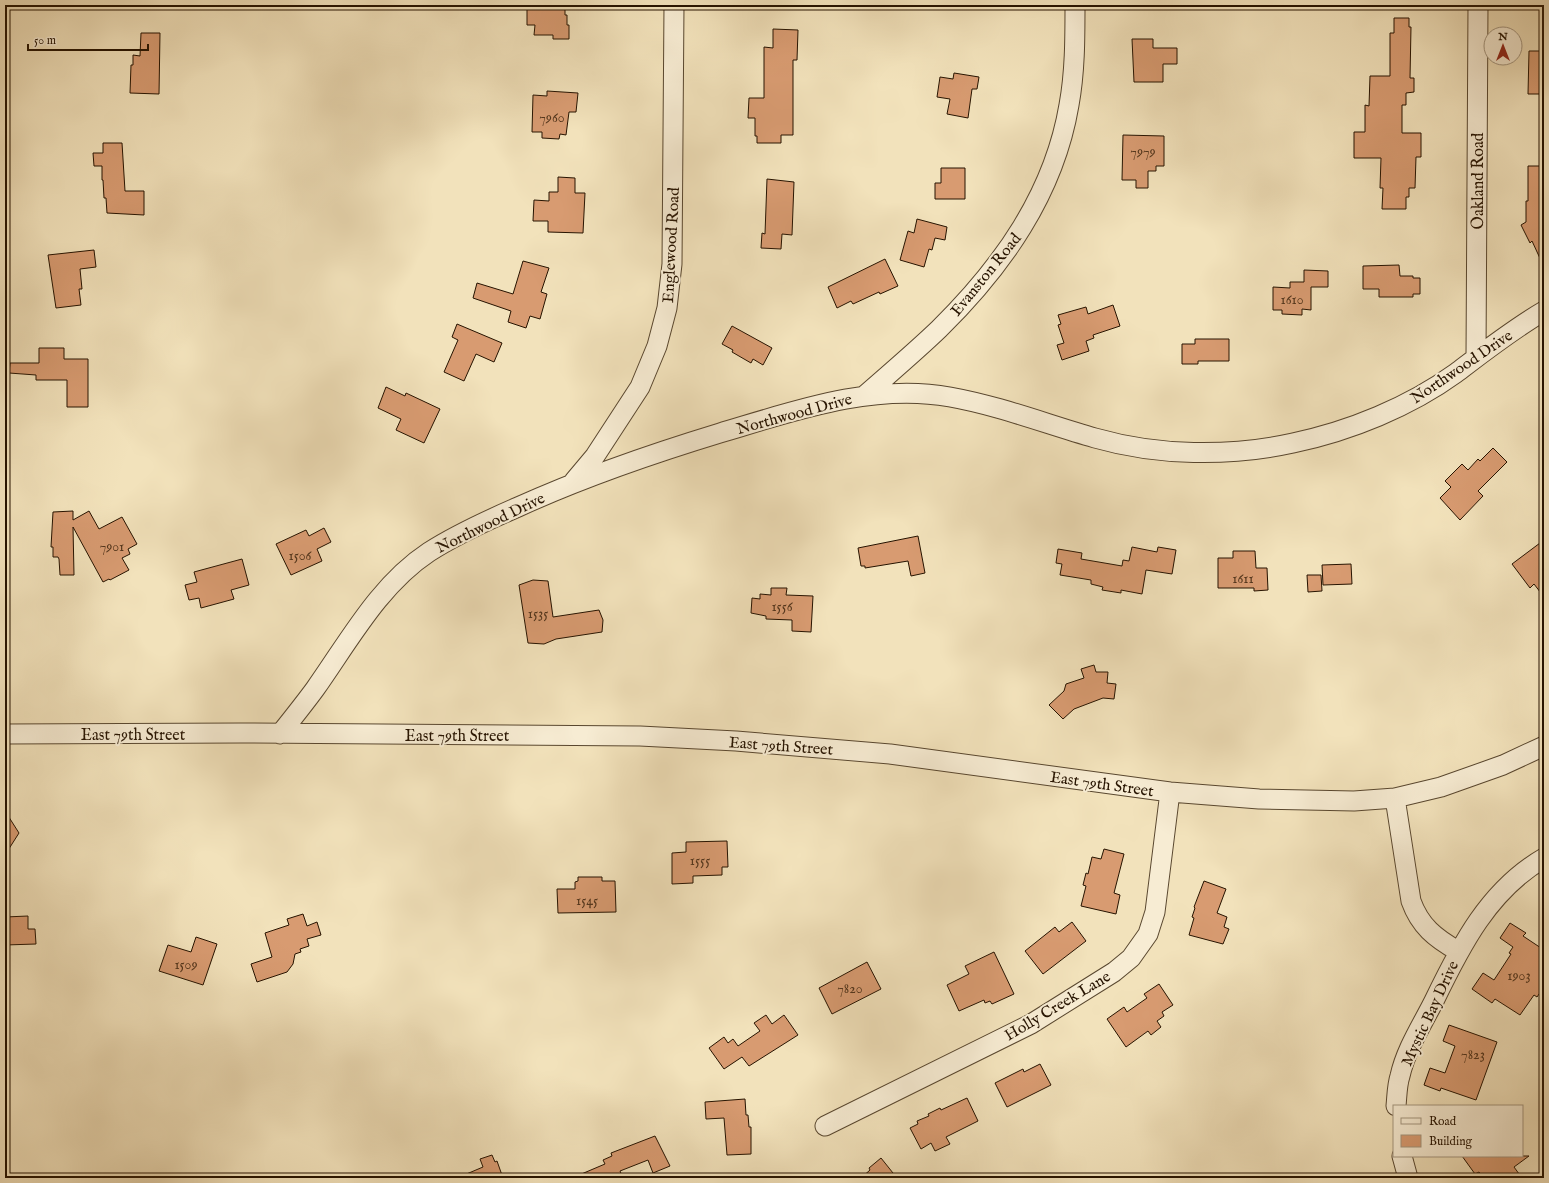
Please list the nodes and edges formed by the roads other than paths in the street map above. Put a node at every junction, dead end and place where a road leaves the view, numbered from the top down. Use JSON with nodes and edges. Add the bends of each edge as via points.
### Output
{"nodes":[{"id":1,"x":674,"y":5,"type":"edge"},
{"id":2,"x":1076,"y":5,"type":"edge"},
{"id":3,"x":1478,"y":5,"type":"edge"},
{"id":4,"x":1544,"y":311,"type":"edge"},
{"id":5,"x":1476,"y":356,"type":"junction"},
{"id":6,"x":864,"y":396,"type":"junction"},
{"id":7,"x":573,"y":482,"type":"junction"},
{"id":8,"x":5,"y":734,"type":"edge"},
{"id":9,"x":280,"y":734,"type":"junction"},
{"id":10,"x":1544,"y":746,"type":"edge"},
{"id":11,"x":1170,"y":792,"type":"junction"},
{"id":12,"x":1395,"y":798,"type":"junction"},
{"id":13,"x":1544,"y":858,"type":"edge"},
{"id":14,"x":1458,"y":951,"type":"junction"},
{"id":15,"x":1396,"y":1105,"type":"edge"},
{"id":16,"x":825,"y":1126,"type":"dead end"},
{"id":17,"x":1402,"y":1157,"type":"edge"},
{"id":18,"x":1408,"y":1178,"type":"edge"}],
"edges":[{"from":1,"to":7,"type":"street","name":"Englewood Road","via":[[672,264],[667,308],[655,353],[640,387],[595,456]]},
{"from":2,"to":6,"type":"street","name":"Evanston Road","via":[[1075,56],[1068,112],[1053,165],[1033,209],[1004,255],[961,306]]},
{"from":3,"to":5,"type":"street","name":"Oakland Road"},
{"from":4,"to":5,"type":"street","name":"Northwood Drive"},
{"from":5,"to":6,"type":"street","name":"Northwood Drive","via":[[1422,394],[1376,417],[1311,439],[1238,451],[1177,452],[1108,442],[996,406],[946,396]]},
{"from":6,"to":7,"type":"street","name":"Northwood Drive","via":[[834,400],[763,420],[686,443]]},
{"from":7,"to":9,"type":"street","name":"Northwood Drive","via":[[472,528],[429,552],[412,566],[369,612],[314,691]]},
{"from":8,"to":9,"type":"street","name":"East 79th Street"},
{"from":9,"to":11,"type":"street","name":"East 79th Street","via":[[640,736],[736,741],[890,754]]},
{"from":10,"to":12,"type":"street","name":"East 79th Street","via":[[1477,776]]},
{"from":11,"to":12,"type":"street","name":"East 79th Street","via":[[1259,799],[1354,801]]},
{"from":11,"to":16,"type":"street","name":"Holly Creek Lane","via":[[1155,912],[1148,934],[1131,958],[1114,972],[1031,1024]]},
{"from":12,"to":14,"type":"street","name":"Mystic Bay Drive","via":[[1411,901],[1415,911],[1429,932],[1440,942]]},
{"from":13,"to":14,"type":"street","via":[[1501,892],[1475,923]]},
{"from":14,"to":15,"type":"street","name":"Mystic Bay Drive","via":[[1407,1055],[1399,1076]]},
{"from":17,"to":18,"type":"street"}]}
